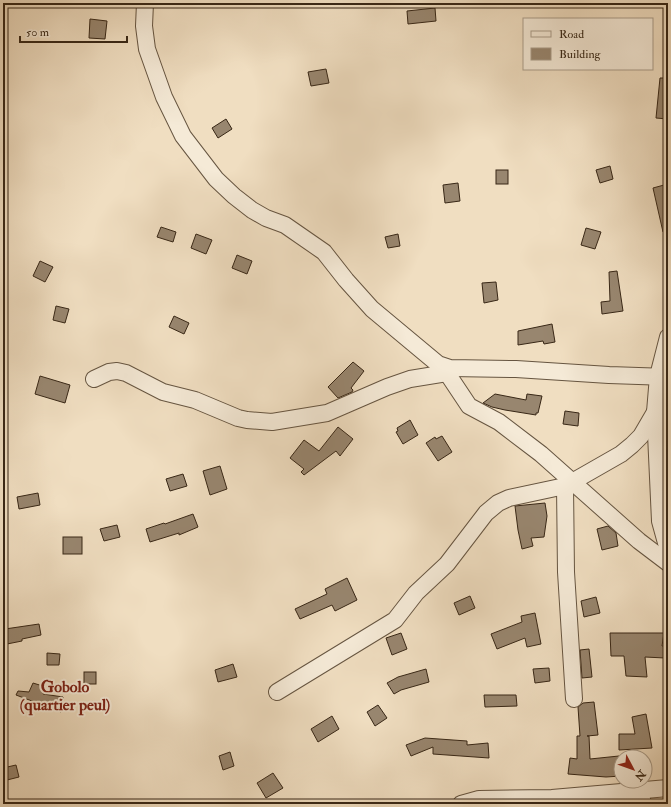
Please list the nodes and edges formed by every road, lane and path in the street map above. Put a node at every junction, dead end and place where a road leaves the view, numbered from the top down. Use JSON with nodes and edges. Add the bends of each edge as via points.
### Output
{"nodes":[{"id":1,"x":145,"y":3,"type":"edge"},
{"id":2,"x":668,"y":337,"type":"edge"},
{"id":3,"x":446,"y":370,"type":"junction"},
{"id":4,"x":663,"y":377,"type":"edge"},
{"id":5,"x":94,"y":379,"type":"dead end"},
{"id":6,"x":655,"y":412,"type":"junction"},
{"id":7,"x":569,"y":484,"type":"junction"},
{"id":8,"x":668,"y":550,"type":"edge"},
{"id":9,"x":668,"y":563,"type":"edge"},
{"id":10,"x":276,"y":692,"type":"dead end"},
{"id":11,"x":574,"y":699,"type":"dead end"},
{"id":12,"x":668,"y":788,"type":"edge"},
{"id":13,"x":642,"y":797,"type":"edge"},
{"id":14,"x":461,"y":804,"type":"edge"}],
"edges":[{"from":1,"to":3,"type":"street","via":[[145,41],[160,86],[183,136],[216,179],[252,210],[285,225],[320,249],[372,309]]},
{"from":2,"to":4,"type":"street"},
{"from":3,"to":4,"type":"street","via":[[516,369]]},
{"from":3,"to":5,"type":"street","via":[[387,387],[328,414],[272,422],[238,418],[191,398],[163,392],[118,371]]},
{"from":3,"to":7,"type":"street","via":[[469,406],[499,422],[555,466]]},
{"from":4,"to":6,"type":"street"},
{"from":6,"to":7,"type":"street","via":[[641,436],[632,445]]},
{"from":6,"to":8,"type":"street","via":[[660,521]]},
{"from":7,"to":9,"type":"street"},
{"from":7,"to":10,"type":"street","via":[[498,503],[486,513],[447,564],[416,593],[395,620]]},
{"from":7,"to":11,"type":"street","via":[[566,572]]},
{"from":12,"to":13,"type":"street"},
{"from":13,"to":14,"type":"street","via":[[480,799]]}]}
